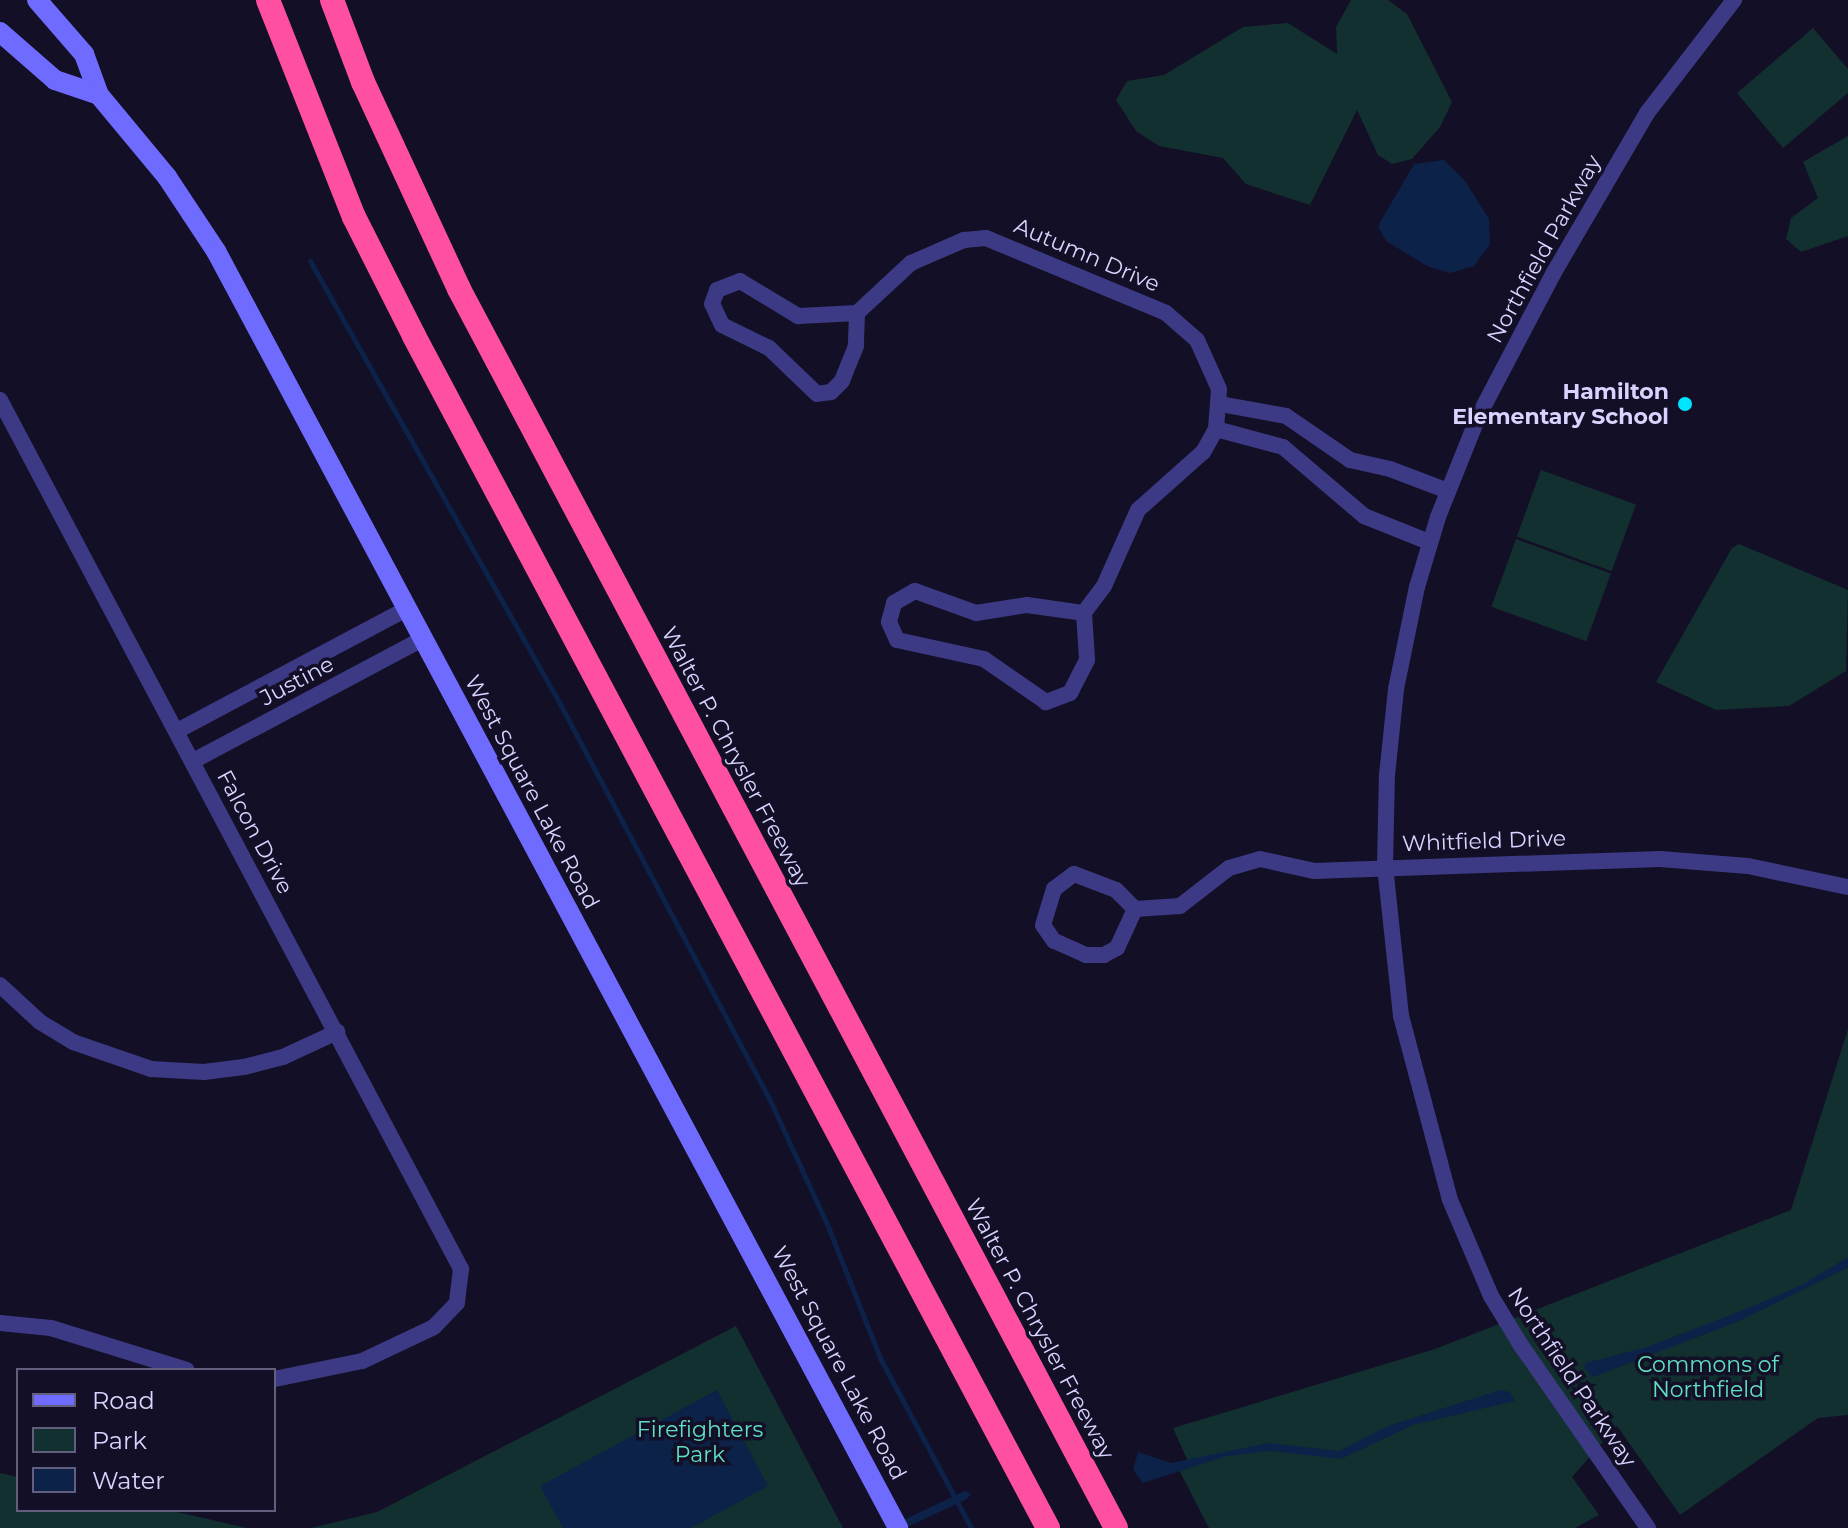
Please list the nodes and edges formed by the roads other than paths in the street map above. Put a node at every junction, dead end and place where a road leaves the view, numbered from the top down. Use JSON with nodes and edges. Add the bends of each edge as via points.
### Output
{"nodes":[{"id":1,"x":37,"y":0,"type":"edge"},
{"id":2,"x":268,"y":0,"type":"edge"},
{"id":3,"x":332,"y":0,"type":"edge"},
{"id":4,"x":1734,"y":0,"type":"edge"},
{"id":5,"x":0,"y":32,"type":"edge"},
{"id":6,"x":99,"y":95,"type":"junction"},
{"id":7,"x":857,"y":313,"type":"junction"},
{"id":8,"x":0,"y":400,"type":"edge"},
{"id":9,"x":1218,"y":418,"type":"junction"},
{"id":10,"x":1448,"y":491,"type":"junction"},
{"id":11,"x":1429,"y":542,"type":"junction"},
{"id":12,"x":406,"y":609,"type":"junction"},
{"id":13,"x":1084,"y":613,"type":"junction"},
{"id":14,"x":422,"y":639,"type":"junction"},
{"id":15,"x":177,"y":731,"type":"junction"},
{"id":16,"x":193,"y":761,"type":"junction"},
{"id":17,"x":1385,"y":867,"type":"junction"},
{"id":18,"x":1848,"y":887,"type":"edge"},
{"id":19,"x":1135,"y":909,"type":"junction"},
{"id":20,"x":0,"y":985,"type":"edge"},
{"id":21,"x":337,"y":1032,"type":"junction"},
{"id":22,"x":0,"y":1323,"type":"edge"},
{"id":23,"x":177,"y":1368,"type":"edge"},
{"id":24,"x":276,"y":1379,"type":"edge"},
{"id":25,"x":898,"y":1528,"type":"edge"},
{"id":26,"x":1048,"y":1528,"type":"edge"},
{"id":27,"x":1116,"y":1528,"type":"edge"},
{"id":28,"x":1648,"y":1528,"type":"edge"}],
"edges":[{"from":1,"to":6,"type":"main road","name":"West Square Lake Road","via":[[84,54]]},
{"from":2,"to":26,"type":"highway","via":[[354,217],[414,336]]},
{"from":3,"to":27,"type":"highway","name":"Walter P. Chrysler Freeway","via":[[363,82],[446,263]]},
{"from":4,"to":10,"type":"street","name":"Northfield Parkway","via":[[1684,60],[1605,182],[1494,383]]},
{"from":5,"to":6,"type":"main road","via":[[55,80]]},
{"from":6,"to":12,"type":"main road","name":"West Square Lake Road","via":[[167,177],[216,251]]},
{"from":7,"to":7,"type":"street","via":[[798,316],[740,281],[717,290],[712,304],[722,325],[776,352],[817,394],[831,392],[842,381],[856,346]]},
{"from":7,"to":9,"type":"street","name":"Autumn Drive","via":[[894,274],[924,256],[964,240],[1004,241],[1182,323],[1207,357]]},
{"from":8,"to":15,"type":"street","name":"Falcon Drive"},
{"from":9,"to":10,"type":"street","via":[[1286,416],[1350,460]]},
{"from":9,"to":11,"type":"street","via":[[1283,447],[1364,516]]},
{"from":9,"to":13,"type":"street","via":[[1203,452],[1144,501],[1104,586]]},
{"from":10,"to":11,"type":"street","name":"Northfield Parkway"},
{"from":11,"to":17,"type":"street","name":"Northfield Parkway","via":[[1396,689]]},
{"from":12,"to":14,"type":"main road","name":"West Square Lake Road"},
{"from":12,"to":15,"type":"street","name":"Justine"},
{"from":13,"to":13,"type":"street","via":[[1027,605],[976,613],[915,591],[894,603],[889,622],[897,640],[984,659],[1037,698],[1055,702],[1070,693],[1087,660]]},
{"from":14,"to":16,"type":"street","name":"Justine"},
{"from":14,"to":25,"type":"main road","name":"West Square Lake Road"},
{"from":15,"to":16,"type":"street","name":"Falcon Drive"},
{"from":16,"to":21,"type":"street","name":"Falcon Drive"},
{"from":17,"to":18,"type":"street","name":"Whitfield Drive","via":[[1660,859],[1748,866]]},
{"from":17,"to":19,"type":"street","name":"Whitfield Drive","via":[[1314,871],[1271,860],[1243,861],[1180,906]]},
{"from":17,"to":28,"type":"street","name":"Northfield Parkway","via":[[1405,1042],[1469,1249],[1522,1347]]},
{"from":19,"to":19,"type":"street","via":[[1116,890],[1074,874],[1054,889],[1043,925],[1054,941],[1086,955],[1104,955],[1117,948]]},
{"from":20,"to":21,"type":"street","via":[[40,1022],[73,1042],[151,1069],[204,1072],[244,1067],[283,1057]]},
{"from":21,"to":24,"type":"street","name":"Falcon Drive","via":[[457,1257],[461,1287],[446,1318],[384,1352],[338,1369]]},
{"from":22,"to":23,"type":"street","via":[[63,1331]]}]}
